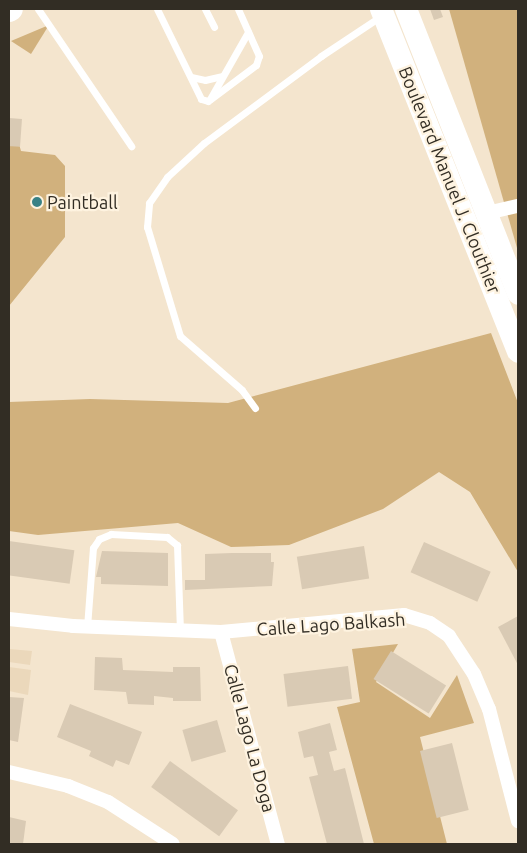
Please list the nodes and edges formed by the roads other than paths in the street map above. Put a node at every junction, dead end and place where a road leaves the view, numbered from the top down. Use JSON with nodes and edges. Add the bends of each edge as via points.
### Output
{"nodes":[{"id":1,"x":38,"y":9,"type":"edge"},
{"id":2,"x":157,"y":9,"type":"edge"},
{"id":3,"x":205,"y":9,"type":"edge"},
{"id":4,"x":238,"y":9,"type":"edge"},
{"id":5,"x":406,"y":9,"type":"edge"},
{"id":6,"x":382,"y":12,"type":"edge"},
{"id":7,"x":214,"y":27,"type":"dead end"},
{"id":8,"x":248,"y":32,"type":"junction"},
{"id":9,"x":222,"y":76,"type":"junction"},
{"id":10,"x":191,"y":77,"type":"junction"},
{"id":11,"x":208,"y":101,"type":"junction"},
{"id":12,"x":131,"y":146,"type":"dead end"},
{"id":13,"x":518,"y":206,"type":"edge"},
{"id":14,"x":488,"y":213,"type":"junction"},
{"id":15,"x":518,"y":294,"type":"edge"},
{"id":16,"x":518,"y":352,"type":"edge"},
{"id":17,"x":255,"y":408,"type":"dead end"},
{"id":18,"x":9,"y":619,"type":"edge"},
{"id":19,"x":87,"y":627,"type":"junction"},
{"id":20,"x":180,"y":630,"type":"junction"},
{"id":21,"x":221,"y":632,"type":"junction"},
{"id":22,"x":9,"y":772,"type":"edge"},
{"id":23,"x":518,"y":821,"type":"edge"},
{"id":24,"x":173,"y":844,"type":"edge"},
{"id":25,"x":278,"y":844,"type":"edge"}],
"edges":[{"from":1,"to":12,"type":"lane"},
{"from":2,"to":10,"type":"lane"},
{"from":3,"to":7,"type":"lane"},
{"from":4,"to":8,"type":"lane"},
{"from":5,"to":14,"type":"main road","name":"Boulevard Manuel J. Clouthier"},
{"from":6,"to":16,"type":"main road","name":"Boulevard Manuel J. Clouthier"},
{"from":6,"to":17,"type":"lane","via":[[204,143],[167,177],[148,203],[148,227],[180,336],[242,390]]},
{"from":8,"to":9,"type":"lane"},
{"from":8,"to":11,"type":"lane","via":[[259,56],[256,65]]},
{"from":9,"to":10,"type":"lane","via":[[205,80]]},
{"from":9,"to":11,"type":"lane"},
{"from":10,"to":11,"type":"lane","via":[[201,99]]},
{"from":13,"to":14,"type":"street"},
{"from":14,"to":15,"type":"main road","name":"Boulevard Manuel J. Clouthier"},
{"from":18,"to":19,"type":"street","name":"Calle Lago Balkash"},
{"from":19,"to":20,"type":"street","name":"Calle Lago Balkash"},
{"from":19,"to":20,"type":"lane","via":[[93,548],[99,539],[111,534],[167,537],[178,545]]},
{"from":20,"to":21,"type":"street","name":"Calle Lago Balkash"},
{"from":21,"to":23,"type":"street","name":"Calle Lago Balkash","via":[[404,615],[430,623],[449,636],[464,655],[489,708]]},
{"from":21,"to":25,"type":"street","name":"Calle Lago La Doga"},
{"from":22,"to":24,"type":"street","via":[[68,786],[108,802]]}]}
